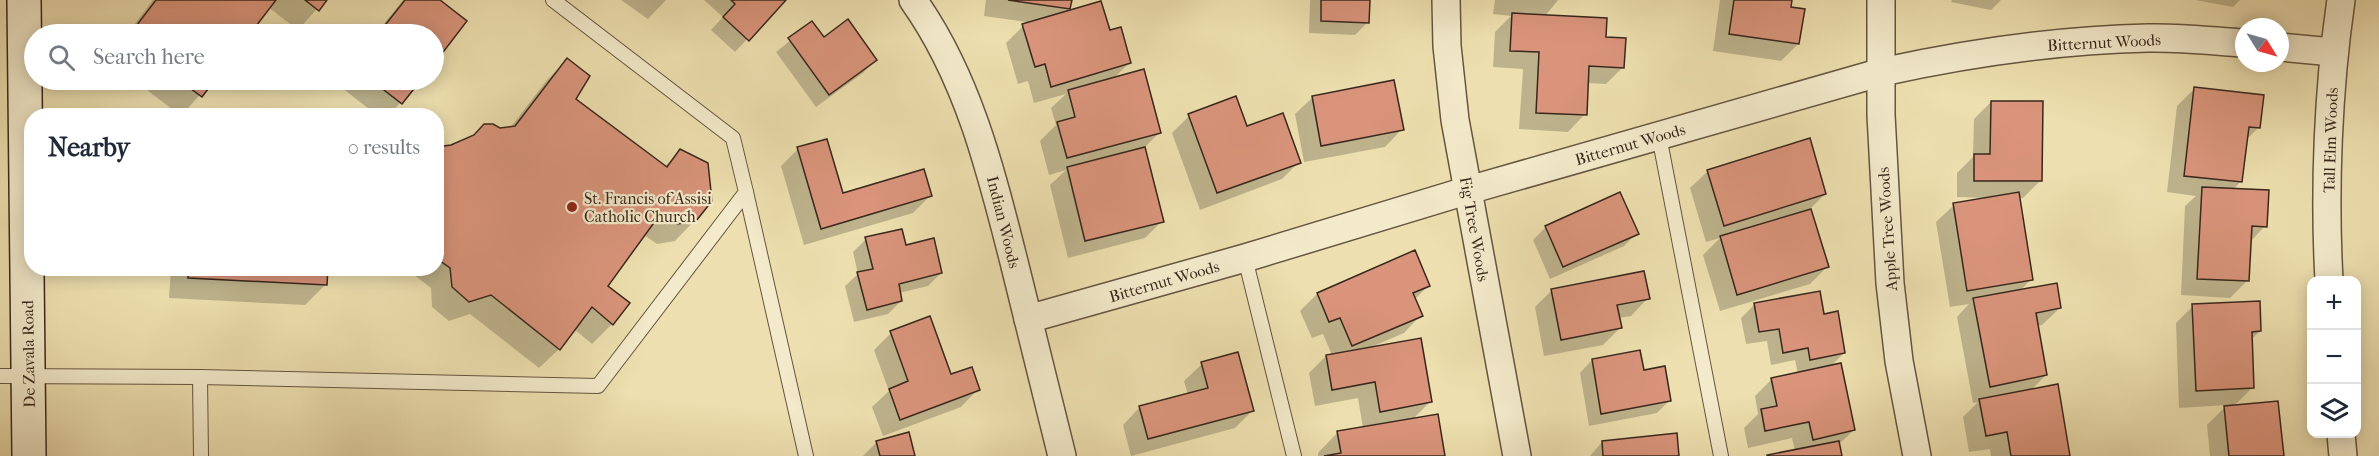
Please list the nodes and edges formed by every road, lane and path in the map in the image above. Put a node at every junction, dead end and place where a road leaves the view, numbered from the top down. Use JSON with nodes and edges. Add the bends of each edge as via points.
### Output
{"nodes":[{"id":1,"x":24,"y":0,"type":"edge"},
{"id":2,"x":553,"y":0,"type":"edge"},
{"id":3,"x":913,"y":0,"type":"edge"},
{"id":4,"x":1446,"y":0,"type":"edge"},
{"id":5,"x":1881,"y":0,"type":"edge"},
{"id":6,"x":2341,"y":0,"type":"edge"},
{"id":7,"x":2235,"y":43,"type":"edge"},
{"id":8,"x":2289,"y":48,"type":"edge"},
{"id":9,"x":2333,"y":52,"type":"junction"},
{"id":10,"x":1882,"y":72,"type":"junction"},
{"id":11,"x":1659,"y":136,"type":"junction"},
{"id":12,"x":1468,"y":190,"type":"junction"},
{"id":13,"x":746,"y":192,"type":"junction"},
{"id":14,"x":1245,"y":258,"type":"junction"},
{"id":15,"x":2330,"y":276,"type":"edge"},
{"id":16,"x":1028,"y":319,"type":"junction"},
{"id":17,"x":14,"y":376,"type":"edge"},
{"id":18,"x":200,"y":377,"type":"junction"},
{"id":19,"x":2341,"y":438,"type":"edge"},
{"id":20,"x":29,"y":456,"type":"edge"},
{"id":21,"x":201,"y":456,"type":"edge"},
{"id":22,"x":806,"y":456,"type":"edge"},
{"id":23,"x":1062,"y":456,"type":"edge"},
{"id":24,"x":1294,"y":456,"type":"edge"},
{"id":25,"x":1517,"y":456,"type":"edge"},
{"id":26,"x":1721,"y":456,"type":"edge"},
{"id":27,"x":1917,"y":456,"type":"edge"},
{"id":28,"x":2343,"y":456,"type":"edge"}],
"edges":[{"from":1,"to":17,"type":"main road","name":"De Zavala Road"},
{"from":2,"to":13,"type":"lane","via":[[733,138]]},
{"from":3,"to":16,"type":"street","name":"Indian Woods","via":[[949,61],[973,118],[993,177]]},
{"from":4,"to":12,"type":"street","name":"Fig Tree Woods","via":[[1455,120]]},
{"from":5,"to":10,"type":"street","name":"Apple Tree Woods"},
{"from":6,"to":9,"type":"street","name":"Tall Elm Woods"},
{"from":7,"to":10,"type":"street","name":"Bitternut Woods","via":[[2151,38],[2082,40]]},
{"from":8,"to":9,"type":"street"},
{"from":9,"to":15,"type":"street","name":"Tall Elm Woods","via":[[2326,229]]},
{"from":10,"to":11,"type":"street","name":"Bitternut Woods"},
{"from":10,"to":27,"type":"street","name":"Apple Tree Woods","via":[[1883,179],[1890,283],[1899,361]]},
{"from":11,"to":12,"type":"street","name":"Bitternut Woods"},
{"from":11,"to":26,"type":"lane"},
{"from":12,"to":14,"type":"street","name":"Bitternut Woods"},
{"from":12,"to":25,"type":"street","name":"Fig Tree Woods"},
{"from":13,"to":18,"type":"lane","via":[[598,386]]},
{"from":13,"to":22,"type":"lane"},
{"from":14,"to":16,"type":"street","name":"Bitternut Woods"},
{"from":14,"to":24,"type":"lane"},
{"from":16,"to":23,"type":"street","name":"Indian Woods"},
{"from":17,"to":18,"type":"lane"},
{"from":17,"to":20,"type":"main road","name":"De Zavala Road"},
{"from":18,"to":21,"type":"lane"},
{"from":19,"to":28,"type":"street"}]}
